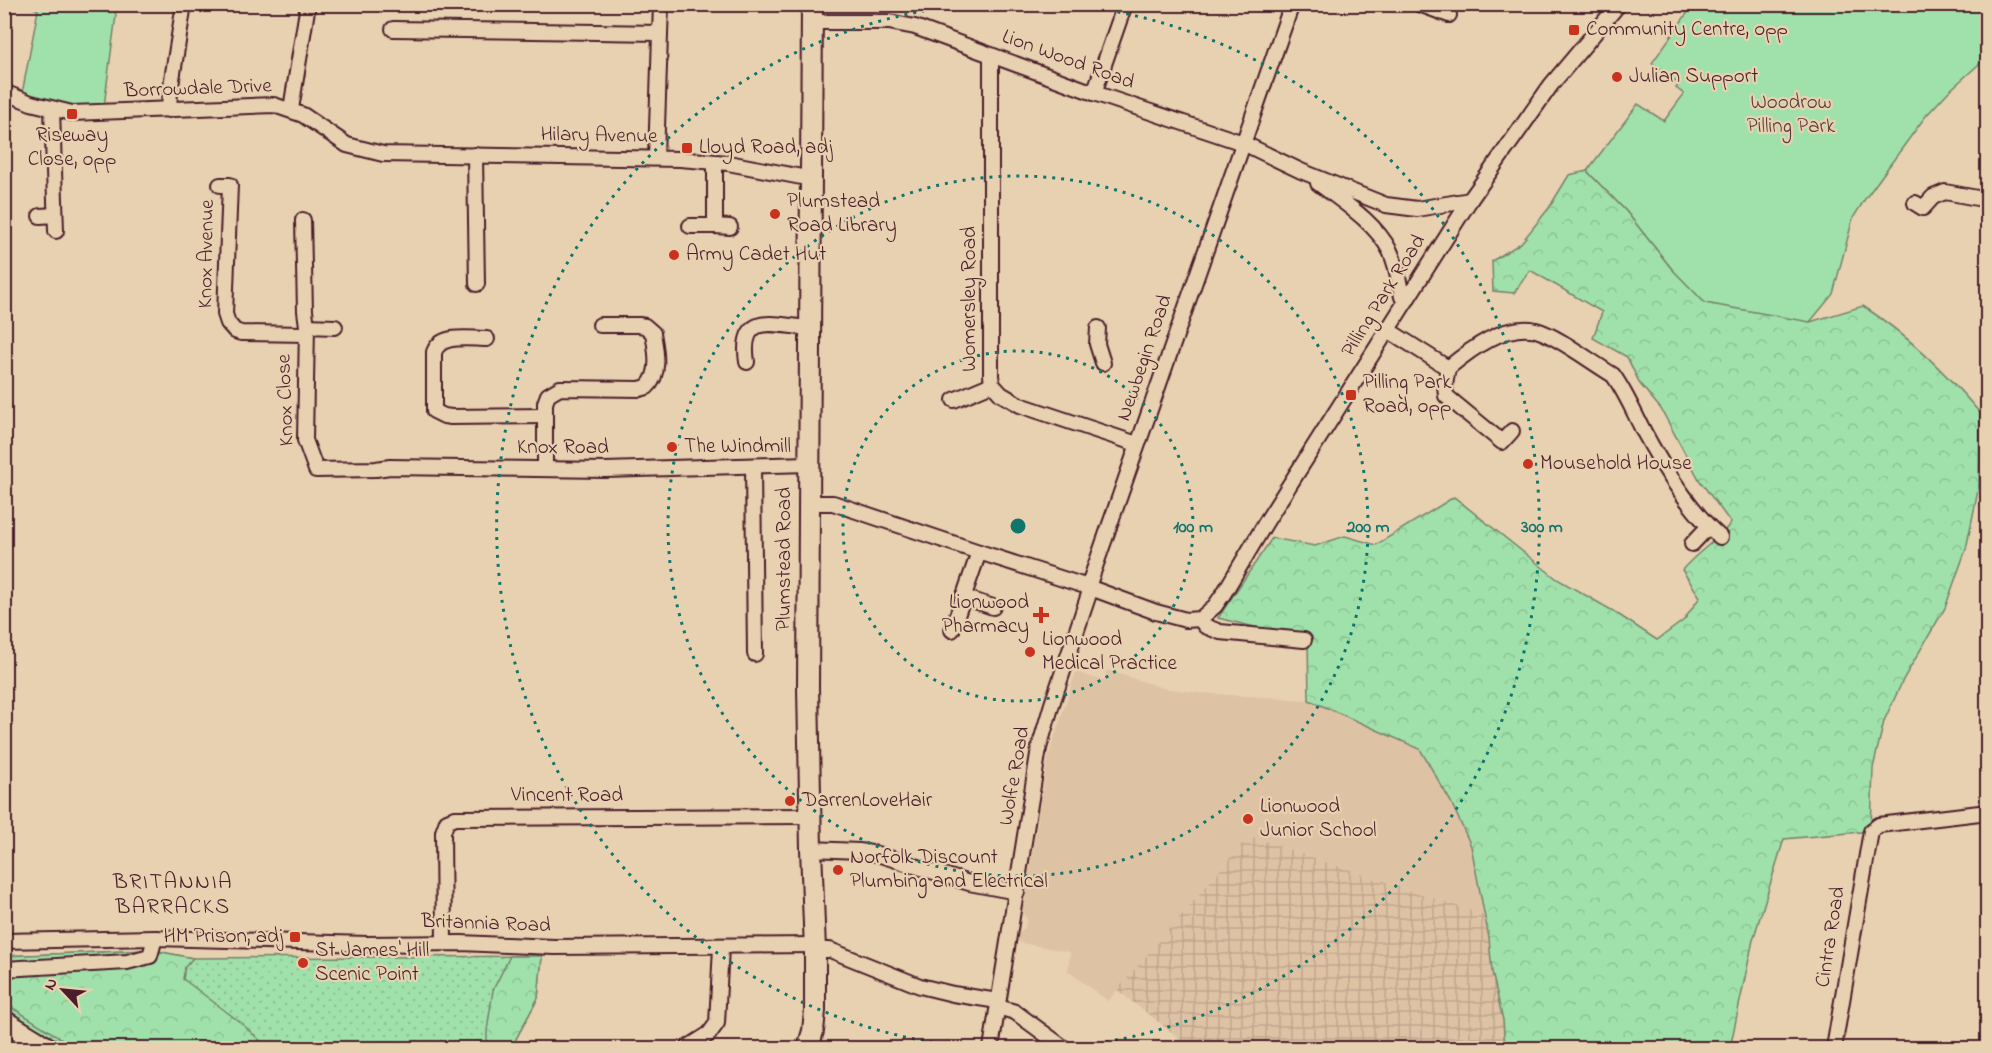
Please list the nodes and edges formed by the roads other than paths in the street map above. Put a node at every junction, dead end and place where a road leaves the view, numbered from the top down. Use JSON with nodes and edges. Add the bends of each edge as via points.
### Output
{"nodes":[{"id":1,"x":184,"y":4,"type":"edge"},
{"id":2,"x":308,"y":4,"type":"edge"},
{"id":3,"x":661,"y":4,"type":"edge"},
{"id":4,"x":1125,"y":4,"type":"edge"},
{"id":5,"x":1292,"y":4,"type":"edge"},
{"id":6,"x":1419,"y":4,"type":"edge"},
{"id":7,"x":1619,"y":4,"type":"edge"},
{"id":8,"x":813,"y":13,"type":"edge"},
{"id":9,"x":1449,"y":15,"type":"dead end"},
{"id":10,"x":393,"y":29,"type":"dead end"},
{"id":11,"x":660,"y":33,"type":"junction"},
{"id":12,"x":991,"y":55,"type":"junction"},
{"id":13,"x":4,"y":92,"type":"edge"},
{"id":14,"x":1094,"y":93,"type":"junction"},
{"id":15,"x":52,"y":109,"type":"junction"},
{"id":16,"x":291,"y":109,"type":"junction"},
{"id":17,"x":169,"y":110,"type":"junction"},
{"id":18,"x":1243,"y":143,"type":"junction"},
{"id":19,"x":383,"y":154,"type":"joint"},
{"id":20,"x":475,"y":155,"type":"junction"},
{"id":21,"x":656,"y":158,"type":"junction"},
{"id":22,"x":716,"y":162,"type":"junction"},
{"id":23,"x":1301,"y":171,"type":"junction"},
{"id":24,"x":812,"y":179,"type":"junction"},
{"id":25,"x":220,"y":185,"type":"dead end"},
{"id":26,"x":1470,"y":200,"type":"junction"},
{"id":27,"x":1988,"y":200,"type":"edge"},
{"id":28,"x":1924,"y":208,"type":"dead end"},
{"id":29,"x":55,"y":215,"type":"junction"},
{"id":30,"x":40,"y":216,"type":"dead end"},
{"id":31,"x":303,"y":220,"type":"dead end"},
{"id":32,"x":690,"y":226,"type":"dead end"},
{"id":33,"x":715,"y":226,"type":"junction"},
{"id":34,"x":730,"y":227,"type":"dead end"},
{"id":35,"x":56,"y":231,"type":"dead end"},
{"id":36,"x":477,"y":284,"type":"dead end"},
{"id":37,"x":1407,"y":300,"type":"junction"},
{"id":38,"x":606,"y":321,"type":"dead end"},
{"id":39,"x":335,"y":327,"type":"dead end"},
{"id":40,"x":811,"y":328,"type":"junction"},
{"id":41,"x":1098,"y":328,"type":"dead end"},
{"id":42,"x":306,"y":330,"type":"junction"},
{"id":43,"x":1388,"y":330,"type":"junction"},
{"id":44,"x":487,"y":339,"type":"dead end"},
{"id":45,"x":742,"y":354,"type":"dead end"},
{"id":46,"x":1103,"y":363,"type":"dead end"},
{"id":47,"x":1448,"y":368,"type":"junction"},
{"id":48,"x":992,"y":384,"type":"junction"},
{"id":49,"x":954,"y":400,"type":"dead end"},
{"id":50,"x":545,"y":417,"type":"junction"},
{"id":51,"x":1512,"y":431,"type":"dead end"},
{"id":52,"x":1137,"y":444,"type":"junction"},
{"id":53,"x":809,"y":464,"type":"junction"},
{"id":54,"x":753,"y":467,"type":"junction"},
{"id":55,"x":545,"y":469,"type":"junction"},
{"id":56,"x":316,"y":470,"type":"joint"},
{"id":57,"x":808,"y":502,"type":"junction"},
{"id":58,"x":1708,"y":527,"type":"junction"},
{"id":59,"x":1720,"y":537,"type":"dead end"},
{"id":60,"x":1692,"y":544,"type":"dead end"},
{"id":61,"x":979,"y":552,"type":"junction"},
{"id":62,"x":1089,"y":587,"type":"junction"},
{"id":63,"x":963,"y":597,"type":"junction"},
{"id":64,"x":993,"y":607,"type":"dead end"},
{"id":65,"x":1200,"y":619,"type":"junction"},
{"id":66,"x":952,"y":630,"type":"dead end"},
{"id":67,"x":1304,"y":640,"type":"dead end"},
{"id":68,"x":755,"y":654,"type":"dead end"},
{"id":69,"x":1988,"y":812,"type":"edge"},
{"id":70,"x":810,"y":816,"type":"junction"},
{"id":71,"x":811,"y":849,"type":"junction"},
{"id":72,"x":1017,"y":892,"type":"junction"},
{"id":73,"x":155,"y":938,"type":"junction"},
{"id":74,"x":4,"y":940,"type":"edge"},
{"id":75,"x":444,"y":943,"type":"junction"},
{"id":76,"x":815,"y":943,"type":"junction"},
{"id":77,"x":722,"y":947,"type":"junction"},
{"id":78,"x":4,"y":969,"type":"edge"},
{"id":79,"x":998,"y":1004,"type":"junction"},
{"id":80,"x":4,"y":1021,"type":"edge"},
{"id":81,"x":48,"y":1048,"type":"edge"},
{"id":82,"x":687,"y":1048,"type":"edge"},
{"id":83,"x":808,"y":1048,"type":"edge"},
{"id":84,"x":991,"y":1048,"type":"edge"},
{"id":85,"x":1064,"y":1048,"type":"edge"},
{"id":86,"x":1834,"y":1048,"type":"edge"}],
"edges":[{"from":1,"to":17,"type":"street"},
{"from":2,"to":16,"type":"street"},
{"from":3,"to":11,"type":"street"},
{"from":4,"to":14,"type":"street"},
{"from":5,"to":18,"type":"street","name":"Newbegin Road"},
{"from":6,"to":9,"type":"street"},
{"from":7,"to":26,"type":"street","name":"Pilling Park Road","via":[[1551,86]]},
{"from":8,"to":12,"type":"street","name":"Lion Wood Road","via":[[903,24]]},
{"from":8,"to":24,"type":"main road","name":"Plumstead Road"},
{"from":10,"to":11,"type":"street"},
{"from":11,"to":21,"type":"street"},
{"from":12,"to":14,"type":"street","name":"Lion Wood Road"},
{"from":12,"to":48,"type":"street","name":"Womersley Road"},
{"from":13,"to":15,"type":"street","name":"Borrowdale Drive"},
{"from":14,"to":18,"type":"street","name":"Lion Wood Road"},
{"from":15,"to":17,"type":"street","name":"Borrowdale Drive","via":[[83,113]]},
{"from":15,"to":29,"type":"street"},
{"from":16,"to":17,"type":"street","name":"Borrowdale Drive","via":[[261,104]]},
{"from":16,"to":19,"type":"street","name":"Borrowdale Drive","via":[[346,145]]},
{"from":18,"to":23,"type":"street","name":"Lion Wood Road"},
{"from":18,"to":52,"type":"street","name":"Newbegin Road"},
{"from":19,"to":20,"type":"street","name":"Hilary Avenue"},
{"from":20,"to":21,"type":"street","name":"Hilary Avenue"},
{"from":20,"to":36,"type":"street"},
{"from":21,"to":22,"type":"street","name":"Hilary Avenue"},
{"from":22,"to":24,"type":"street","name":"Hilary Avenue"},
{"from":22,"to":33,"type":"street"},
{"from":23,"to":26,"type":"street","name":"Lion Wood Road","via":[[1386,205],[1417,209]]},
{"from":23,"to":37,"type":"street","name":"Lion Wood Road","via":[[1374,229],[1390,250],[1402,297]]},
{"from":24,"to":40,"type":"main road","name":"Plumstead Road"},
{"from":25,"to":42,"type":"street","name":"Knox Avenue","via":[[230,185],[225,300],[228,323],[241,333]]},
{"from":26,"to":37,"type":"street","name":"Pilling Park Road"},
{"from":27,"to":28,"type":"street","via":[[1945,192],[1933,197]]},
{"from":29,"to":30,"type":"street"},
{"from":29,"to":35,"type":"street"},
{"from":31,"to":42,"type":"street","name":"Knox Close"},
{"from":32,"to":33,"type":"street"},
{"from":33,"to":34,"type":"street"},
{"from":37,"to":43,"type":"street","name":"Pilling Park Road"},
{"from":38,"to":50,"type":"street","via":[[645,326],[653,333],[656,373],[651,384],[640,389],[560,388],[548,395]]},
{"from":39,"to":42,"type":"street","name":"Knox Close"},
{"from":40,"to":45,"type":"street","via":[[761,324],[749,333]]},
{"from":40,"to":53,"type":"main road","name":"Plumstead Road"},
{"from":41,"to":46,"type":"street","via":[[1097,344]]},
{"from":42,"to":56,"type":"street","name":"Knox Close","via":[[305,440]]},
{"from":43,"to":47,"type":"street"},
{"from":43,"to":65,"type":"street","name":"Pilling Park Road","via":[[1224,593]]},
{"from":44,"to":50,"type":"street","via":[[472,334],[436,346],[435,411],[451,417]]},
{"from":47,"to":51,"type":"street","via":[[1446,396],[1502,442]]},
{"from":47,"to":58,"type":"street","via":[[1485,341],[1510,331],[1534,329],[1548,334],[1613,375],[1671,476]]},
{"from":48,"to":49,"type":"street"},
{"from":48,"to":52,"type":"street","name":"Womersley Road","via":[[1020,405]]},
{"from":50,"to":55,"type":"street"},
{"from":52,"to":62,"type":"street","name":"Newbegin Road"},
{"from":53,"to":54,"type":"street","name":"Knox Road"},
{"from":53,"to":57,"type":"main road","name":"Plumstead Road"},
{"from":54,"to":55,"type":"street","name":"Knox Road"},
{"from":54,"to":68,"type":"street","via":[[748,640]]},
{"from":55,"to":56,"type":"street","name":"Knox Road"},
{"from":57,"to":61,"type":"street","via":[[833,502]]},
{"from":57,"to":70,"type":"main road","name":"Plumstead Road"},
{"from":58,"to":59,"type":"street"},
{"from":58,"to":60,"type":"street"},
{"from":61,"to":62,"type":"street"},
{"from":61,"to":63,"type":"street"},
{"from":62,"to":65,"type":"street","via":[[1174,618]]},
{"from":62,"to":72,"type":"street","name":"Wolfe Road","via":[[1042,738]]},
{"from":63,"to":64,"type":"street"},
{"from":63,"to":66,"type":"street"},
{"from":65,"to":67,"type":"street","via":[[1205,626],[1220,632]]},
{"from":69,"to":86,"type":"street","name":"Cintra Road","via":[[1879,825],[1871,831]]},
{"from":70,"to":71,"type":"main road","name":"Plumstead Road"},
{"from":70,"to":75,"type":"street","name":"Vincent Road","via":[[455,818],[447,821],[443,832]]},
{"from":71,"to":72,"type":"street","via":[[877,854],[969,883]]},
{"from":71,"to":76,"type":"main road","name":"Plumstead Road"},
{"from":72,"to":79,"type":"street","name":"Wolfe Road"},
{"from":73,"to":74,"type":"street","name":"Britannia Road"},
{"from":73,"to":75,"type":"street","name":"Britannia Road"},
{"from":73,"to":78,"type":"street","via":[[150,957],[127,962]]},
{"from":75,"to":77,"type":"street","name":"Britannia Road"},
{"from":76,"to":77,"type":"street","name":"Britannia Road"},
{"from":76,"to":79,"type":"street","name":"Britannia Road","via":[[920,986]]},
{"from":76,"to":83,"type":"main road","name":"Plumstead Road","via":[[813,1031]]},
{"from":77,"to":82,"type":"street","via":[[717,1023],[709,1034]]},
{"from":79,"to":84,"type":"street","name":"Wolfe Road"},
{"from":79,"to":85,"type":"street","name":"Britannia Road"},
{"from":80,"to":81,"type":"main road"}]}
